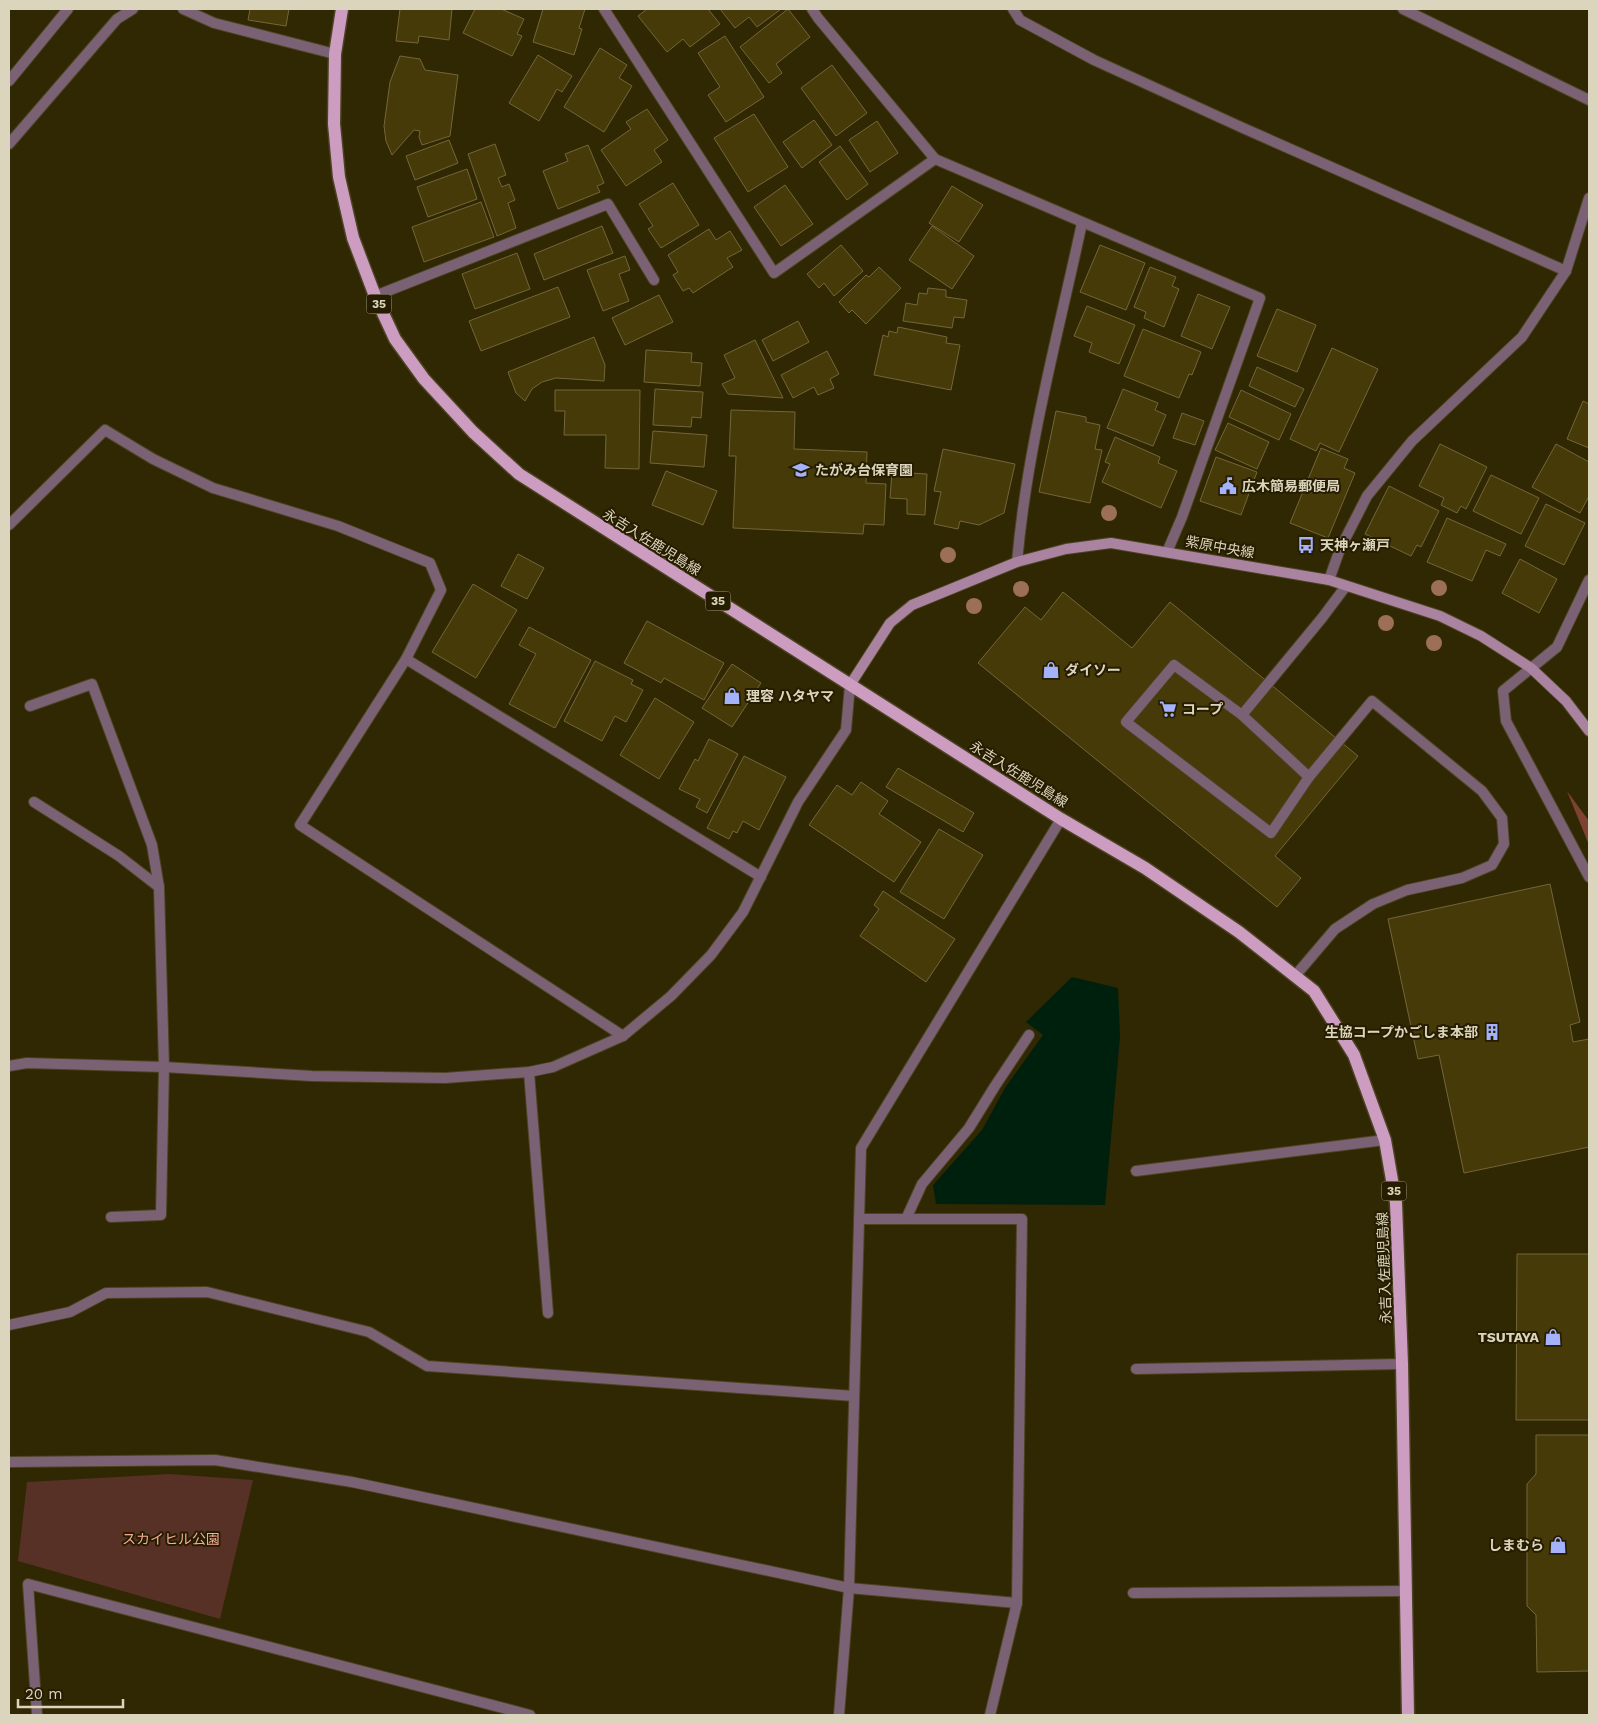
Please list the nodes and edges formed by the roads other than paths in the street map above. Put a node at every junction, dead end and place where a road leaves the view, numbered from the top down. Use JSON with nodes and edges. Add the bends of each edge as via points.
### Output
{"nodes":[{"id":1,"x":68,"y":9,"type":"edge"},
{"id":2,"x":132,"y":9,"type":"edge"},
{"id":3,"x":183,"y":9,"type":"edge"},
{"id":4,"x":342,"y":9,"type":"edge"},
{"id":5,"x":604,"y":9,"type":"edge"},
{"id":6,"x":812,"y":9,"type":"edge"},
{"id":7,"x":1013,"y":9,"type":"edge"},
{"id":8,"x":1403,"y":9,"type":"edge"},
{"id":9,"x":335,"y":54,"type":"junction"},
{"id":10,"x":9,"y":81,"type":"edge"},
{"id":11,"x":1589,"y":100,"type":"edge"},
{"id":12,"x":9,"y":144,"type":"edge"},
{"id":13,"x":935,"y":160,"type":"junction"},
{"id":14,"x":1589,"y":198,"type":"edge"},
{"id":15,"x":1082,"y":223,"type":"junction"},
{"id":16,"x":1566,"y":271,"type":"junction"},
{"id":17,"x":654,"y":280,"type":"dead end"},
{"id":18,"x":375,"y":296,"type":"junction"},
{"id":19,"x":9,"y":525,"type":"edge"},
{"id":20,"x":1167,"y":552,"type":"junction"},
{"id":21,"x":1017,"y":562,"type":"junction"},
{"id":22,"x":1329,"y":580,"type":"junction"},
{"id":23,"x":1589,"y":580,"type":"edge"},
{"id":24,"x":1346,"y":586,"type":"junction"},
{"id":25,"x":406,"y":659,"type":"junction"},
{"id":26,"x":1531,"y":668,"type":"junction"},
{"id":27,"x":850,"y":685,"type":"junction"},
{"id":28,"x":30,"y":706,"type":"dead end"},
{"id":29,"x":1242,"y":715,"type":"junction"},
{"id":30,"x":1589,"y":731,"type":"edge"},
{"id":31,"x":1309,"y":777,"type":"junction"},
{"id":32,"x":34,"y":802,"type":"dead end"},
{"id":33,"x":1061,"y":819,"type":"junction"},
{"id":34,"x":761,"y":877,"type":"junction"},
{"id":35,"x":1589,"y":877,"type":"edge"},
{"id":36,"x":159,"y":886,"type":"junction"},
{"id":37,"x":1296,"y":976,"type":"junction"},
{"id":38,"x":1029,"y":1035,"type":"dead end"},
{"id":39,"x":623,"y":1036,"type":"junction"},
{"id":40,"x":9,"y":1066,"type":"edge"},
{"id":41,"x":164,"y":1066,"type":"junction"},
{"id":42,"x":529,"y":1072,"type":"junction"},
{"id":43,"x":1385,"y":1140,"type":"junction"},
{"id":44,"x":1136,"y":1171,"type":"dead end"},
{"id":45,"x":111,"y":1217,"type":"dead end"},
{"id":46,"x":859,"y":1219,"type":"junction"},
{"id":47,"x":906,"y":1219,"type":"junction"},
{"id":48,"x":548,"y":1313,"type":"dead end"},
{"id":49,"x":9,"y":1325,"type":"edge"},
{"id":50,"x":1402,"y":1364,"type":"junction"},
{"id":51,"x":1136,"y":1369,"type":"dead end"},
{"id":52,"x":854,"y":1396,"type":"junction"},
{"id":53,"x":9,"y":1462,"type":"edge"},
{"id":54,"x":848,"y":1588,"type":"junction"},
{"id":55,"x":1405,"y":1591,"type":"junction"},
{"id":56,"x":1133,"y":1593,"type":"dead end"},
{"id":57,"x":1017,"y":1603,"type":"junction"},
{"id":58,"x":37,"y":1715,"type":"edge"},
{"id":59,"x":530,"y":1715,"type":"edge"},
{"id":60,"x":840,"y":1715,"type":"edge"},
{"id":61,"x":990,"y":1715,"type":"edge"},
{"id":62,"x":1408,"y":1715,"type":"edge"}],
"edges":[{"from":1,"to":10,"type":"street"},
{"from":2,"to":12,"type":"street","via":[[117,19]]},
{"from":3,"to":9,"type":"street","via":[[214,23]]},
{"from":4,"to":9,"type":"main road","name":"永吉入佐鹿児島線","number":"35"},
{"from":5,"to":13,"type":"street","via":[[774,273]]},
{"from":6,"to":13,"type":"street"},
{"from":7,"to":16,"type":"street","via":[[1020,20],[1094,60]]},
{"from":8,"to":11,"type":"street"},
{"from":9,"to":18,"type":"main road","name":"永吉入佐鹿児島線","number":"35","via":[[334,124],[339,177],[353,238]]},
{"from":13,"to":15,"type":"street"},
{"from":14,"to":16,"type":"street"},
{"from":15,"to":20,"type":"street","via":[[1260,298]]},
{"from":15,"to":21,"type":"street","via":[[1038,421],[1020,523]]},
{"from":16,"to":22,"type":"street","via":[[1522,337],[1412,441],[1367,496],[1340,549]]},
{"from":17,"to":18,"type":"street","via":[[608,204]]},
{"from":18,"to":27,"type":"main road","name":"永吉入佐鹿児島線","number":"35","via":[[395,339],[424,379],[473,432],[519,474]]},
{"from":19,"to":25,"type":"street","via":[[105,430],[153,459],[212,488],[338,526],[430,563],[441,590]]},
{"from":20,"to":21,"type":"street","name":"紫原中央線","via":[[1111,543],[1066,549]]},
{"from":20,"to":22,"type":"street","name":"紫原中央線"},
{"from":21,"to":27,"type":"street","name":"紫原中央線","via":[[912,605],[890,623]]},
{"from":22,"to":24,"type":"street","name":"紫原中央線"},
{"from":23,"to":26,"type":"street","via":[[1556,647]]},
{"from":24,"to":26,"type":"street","name":"紫原中央線","via":[[1440,616],[1481,636]]},
{"from":24,"to":29,"type":"street"},
{"from":25,"to":34,"type":"street"},
{"from":25,"to":39,"type":"street","via":[[300,825]]},
{"from":26,"to":30,"type":"street","name":"紫原中央線","via":[[1566,701]]},
{"from":26,"to":35,"type":"street","via":[[1503,691],[1506,721]]},
{"from":27,"to":33,"type":"main road","name":"永吉入佐鹿児島線","number":"35"},
{"from":27,"to":34,"type":"street","via":[[846,730],[798,802]]},
{"from":28,"to":36,"type":"street","via":[[92,684],[152,844]]},
{"from":29,"to":31,"type":"street"},
{"from":29,"to":31,"type":"street","via":[[1174,665],[1126,722],[1270,833]]},
{"from":31,"to":37,"type":"street","via":[[1372,701],[1482,791],[1502,818],[1504,844],[1492,865],[1462,878],[1407,890],[1373,904],[1335,928]]},
{"from":32,"to":36,"type":"street","via":[[119,856]]},
{"from":33,"to":37,"type":"main road","name":"永吉入佐鹿児島線","number":"35","via":[[1145,868],[1239,932]]},
{"from":33,"to":46,"type":"street","via":[[861,1148]]},
{"from":34,"to":39,"type":"street","via":[[743,912],[711,955],[671,996]]},
{"from":36,"to":41,"type":"street"},
{"from":37,"to":43,"type":"main road","name":"永吉入佐鹿児島線","number":"35","via":[[1314,991],[1354,1056]]},
{"from":38,"to":47,"type":"street","via":[[969,1128],[922,1184]]},
{"from":39,"to":42,"type":"street","via":[[553,1067]]},
{"from":40,"to":41,"type":"street","via":[[27,1063]]},
{"from":41,"to":42,"type":"street","via":[[312,1076],[445,1078]]},
{"from":41,"to":45,"type":"street","via":[[161,1215]]},
{"from":42,"to":48,"type":"street"},
{"from":43,"to":44,"type":"street"},
{"from":43,"to":50,"type":"main road","name":"永吉入佐鹿児島線","number":"35","via":[[1396,1203]]},
{"from":46,"to":47,"type":"street"},
{"from":46,"to":52,"type":"street"},
{"from":47,"to":57,"type":"street","via":[[1022,1219]]},
{"from":49,"to":52,"type":"street","via":[[70,1312],[106,1293],[207,1292],[369,1332],[427,1366]]},
{"from":50,"to":51,"type":"street"},
{"from":50,"to":55,"type":"main road","name":"永吉入佐鹿児島線","number":"35"},
{"from":52,"to":54,"type":"street"},
{"from":53,"to":54,"type":"street","via":[[215,1460],[352,1482]]},
{"from":54,"to":57,"type":"street"},
{"from":54,"to":60,"type":"street"},
{"from":55,"to":56,"type":"street"},
{"from":55,"to":62,"type":"main road","name":"永吉入佐鹿児島線","number":"35"},
{"from":57,"to":61,"type":"street"},
{"from":58,"to":59,"type":"street","via":[[28,1584]]}]}
